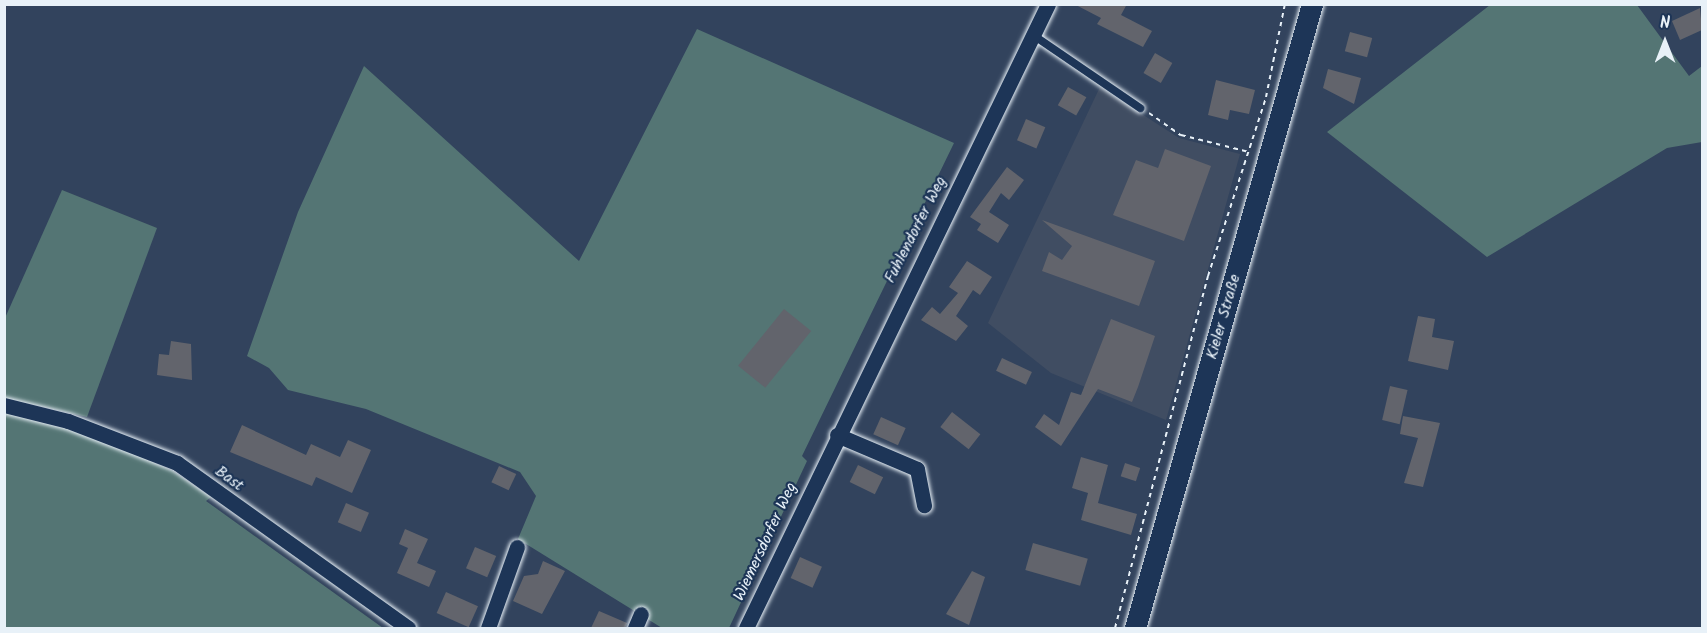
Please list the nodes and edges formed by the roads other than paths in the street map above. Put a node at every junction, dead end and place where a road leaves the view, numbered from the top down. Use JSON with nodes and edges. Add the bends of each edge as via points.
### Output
{"nodes":[{"id":1,"x":1048,"y":4,"type":"edge"},
{"id":2,"x":1312,"y":4,"type":"edge"},
{"id":3,"x":1033,"y":35,"type":"junction"},
{"id":4,"x":1140,"y":108,"type":"road end"},
{"id":5,"x":4,"y":405,"type":"edge"},
{"id":6,"x":837,"y":435,"type":"junction"},
{"id":7,"x":818,"y":471,"type":"joint"},
{"id":8,"x":924,"y":505,"type":"dead end"},
{"id":9,"x":518,"y":547,"type":"dead end"},
{"id":10,"x":408,"y":628,"type":"edge"},
{"id":11,"x":488,"y":628,"type":"edge"},
{"id":12,"x":746,"y":628,"type":"edge"},
{"id":13,"x":1135,"y":628,"type":"edge"}],
"edges":[{"from":1,"to":3,"type":"street","name":"Fuhlendorfer Weg"},
{"from":2,"to":13,"type":"main road","name":"Kieler Straße"},
{"from":3,"to":4,"type":"lane"},
{"from":3,"to":6,"type":"street","name":"Fuhlendorfer Weg"},
{"from":5,"to":10,"type":"street","name":"Bast","via":[[68,421],[177,463]]},
{"from":6,"to":7,"type":"street","name":"Fuhlendorfer Weg"},
{"from":6,"to":8,"type":"street","via":[[917,469]]},
{"from":7,"to":12,"type":"street","name":"Wiemersdorfer Weg"},
{"from":9,"to":11,"type":"street"}]}
